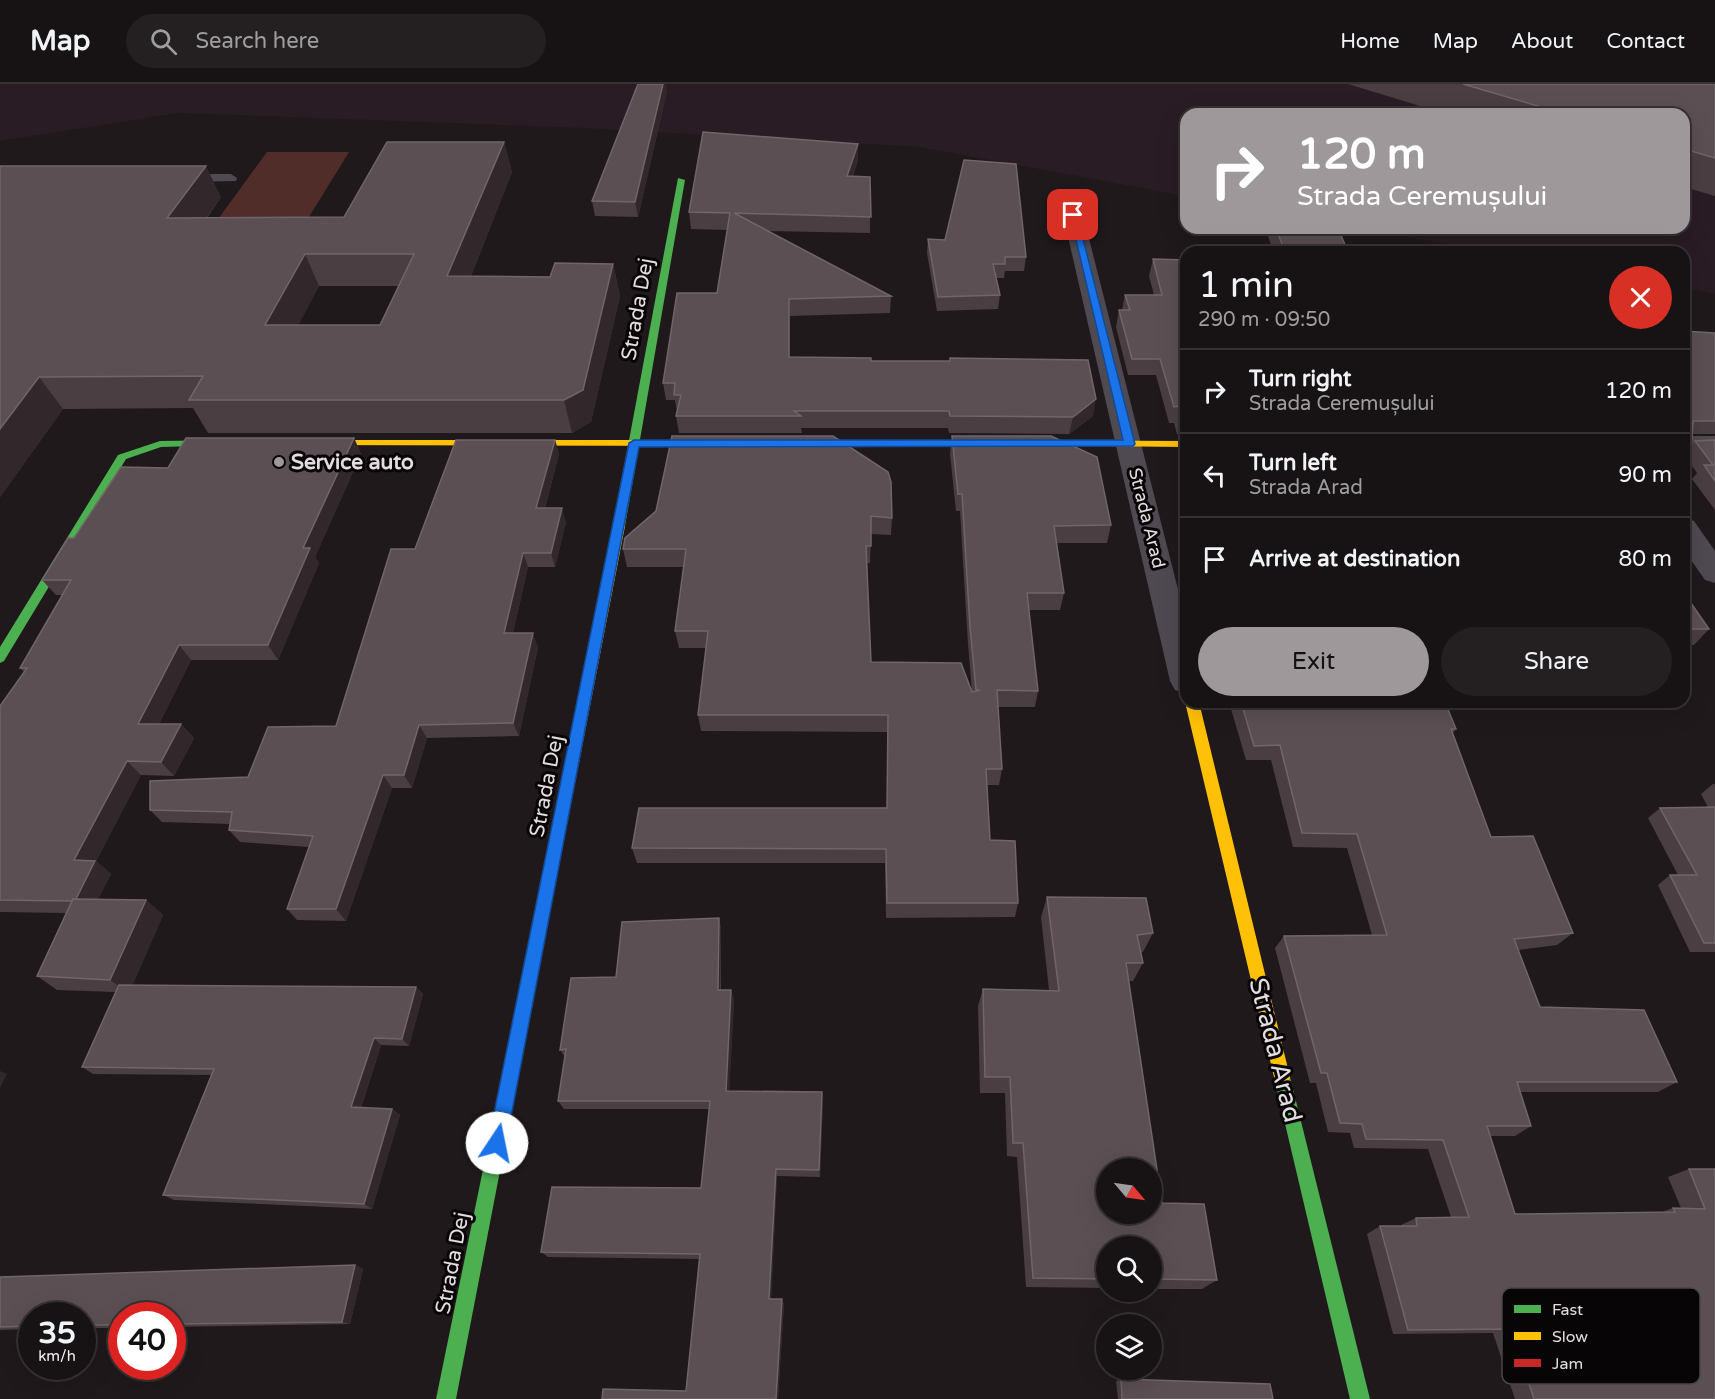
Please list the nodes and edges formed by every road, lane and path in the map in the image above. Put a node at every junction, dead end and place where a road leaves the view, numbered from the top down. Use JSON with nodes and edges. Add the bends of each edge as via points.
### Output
{"nodes":[{"id":1,"x":173,"y":178,"type":"edge"},
{"id":2,"x":231,"y":178,"type":"dead end"},
{"id":3,"x":681,"y":180,"type":"dead end"},
{"id":4,"x":1073,"y":215,"type":"dead end"},
{"id":5,"x":240,"y":443,"type":"edge"},
{"id":6,"x":300,"y":443,"type":"edge"},
{"id":7,"x":634,"y":443,"type":"junction"},
{"id":8,"x":729,"y":443,"type":"edge"},
{"id":9,"x":788,"y":443,"type":"edge"},
{"id":10,"x":1130,"y":444,"type":"junction"},
{"id":11,"x":1180,"y":444,"type":"edge"},
{"id":12,"x":1690,"y":444,"type":"edge"},
{"id":13,"x":1715,"y":444,"type":"edge"},
{"id":14,"x":1690,"y":537,"type":"edge"},
{"id":15,"x":1715,"y":573,"type":"edge"},
{"id":16,"x":1180,"y":656,"type":"edge"},
{"id":17,"x":0,"y":658,"type":"edge"},
{"id":18,"x":1193,"y":708,"type":"edge"},
{"id":19,"x":446,"y":1399,"type":"edge"},
{"id":20,"x":1360,"y":1399,"type":"edge"}],
"edges":[{"from":1,"to":2,"type":"lane"},
{"from":3,"to":7,"type":"street","name":"Strada Dej"},
{"from":4,"to":10,"type":"street","name":"Strada Arad"},
{"from":5,"to":17,"type":"street","via":[[156,443],[122,457]]},
{"from":6,"to":7,"type":"street"},
{"from":7,"to":8,"type":"street"},
{"from":7,"to":19,"type":"street","name":"Strada Dej"},
{"from":9,"to":10,"type":"street"},
{"from":10,"to":11,"type":"street"},
{"from":10,"to":16,"type":"street","name":"Strada Arad"},
{"from":12,"to":13,"type":"street"},
{"from":14,"to":15,"type":"street"},
{"from":18,"to":20,"type":"street","name":"Strada Arad"}]}
